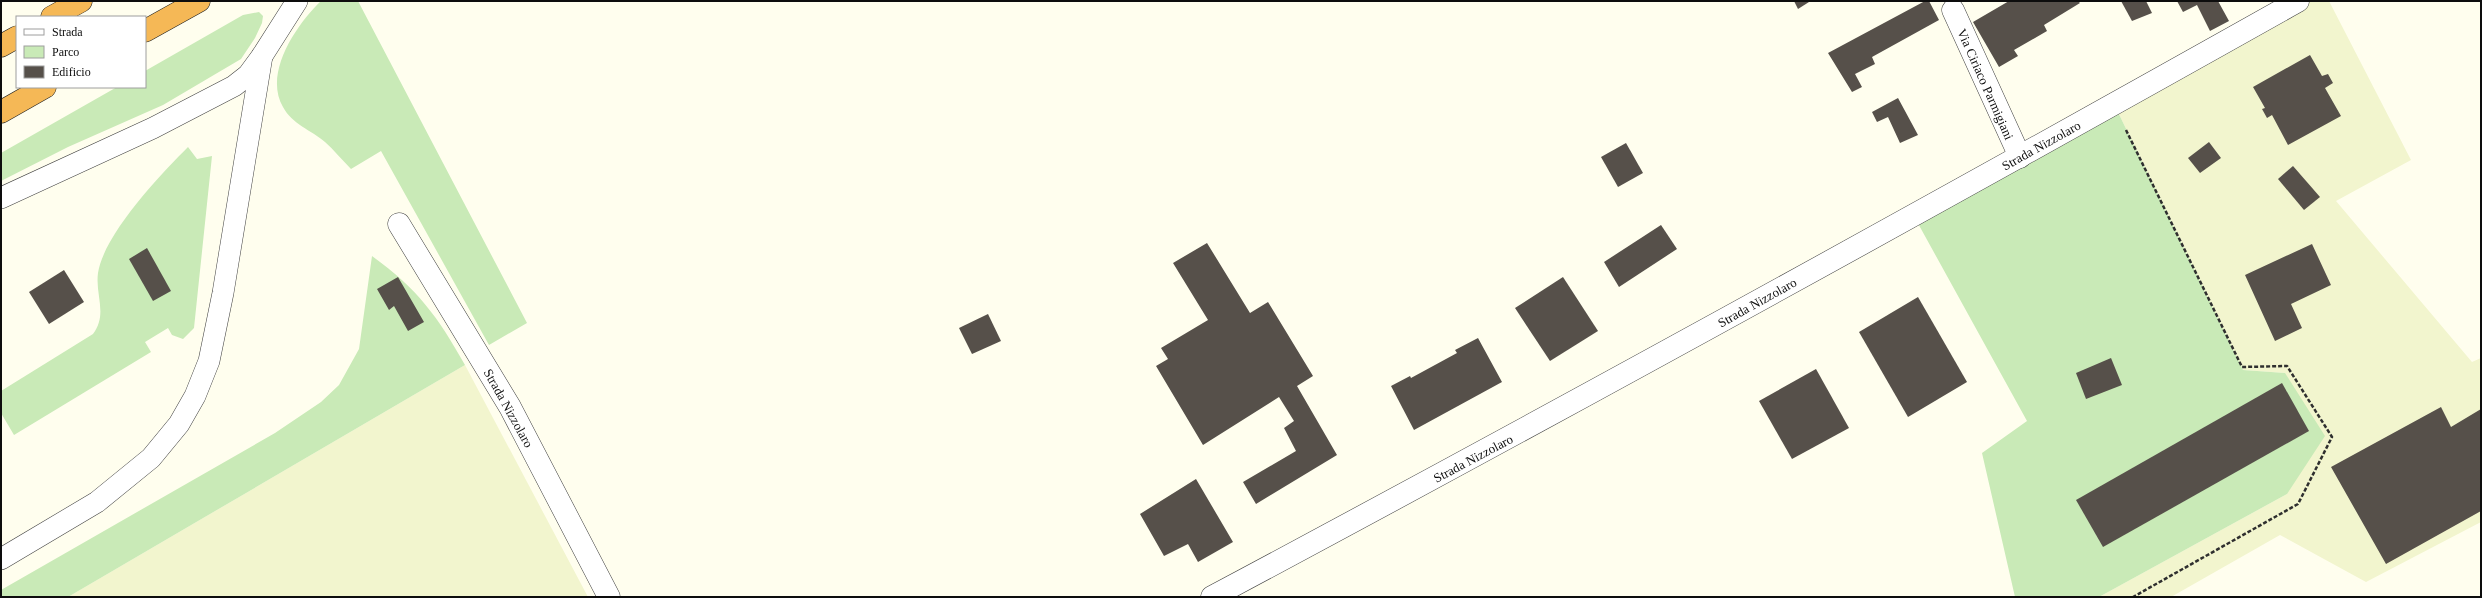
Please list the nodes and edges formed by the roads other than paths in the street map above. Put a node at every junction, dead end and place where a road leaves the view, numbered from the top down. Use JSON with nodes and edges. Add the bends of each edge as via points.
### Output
{"nodes":[{"id":1,"x":81,"y":1,"type":"edge"},
{"id":2,"x":199,"y":1,"type":"edge"},
{"id":3,"x":297,"y":1,"type":"edge"},
{"id":4,"x":2298,"y":1,"type":"edge"},
{"id":5,"x":1953,"y":10,"type":"dead end"},
{"id":6,"x":54,"y":16,"type":"edge"},
{"id":7,"x":146,"y":30,"type":"edge"},
{"id":8,"x":16,"y":38,"type":"edge"},
{"id":9,"x":1,"y":46,"type":"edge"},
{"id":10,"x":262,"y":56,"type":"junction"},
{"id":11,"x":44,"y":88,"type":"edge"},
{"id":12,"x":1,"y":112,"type":"edge"},
{"id":13,"x":2020,"y":157,"type":"junction"},
{"id":14,"x":1,"y":198,"type":"edge"},
{"id":15,"x":399,"y":224,"type":"dead end"},
{"id":16,"x":1,"y":559,"type":"edge"},
{"id":17,"x":609,"y":597,"type":"edge"},
{"id":18,"x":1212,"y":597,"type":"edge"}],
"edges":[{"from":1,"to":6,"type":"highway"},
{"from":2,"to":7,"type":"highway"},
{"from":3,"to":10,"type":"lane"},
{"from":4,"to":13,"type":"street","name":"Strada Nizzolaro"},
{"from":5,"to":13,"type":"street","name":"Via Ciriaco Parmigiani"},
{"from":8,"to":9,"type":"highway"},
{"from":10,"to":14,"type":"lane","via":[[248,75],[234,86],[153,128]]},
{"from":10,"to":16,"type":"lane","via":[[209,361],[194,396],[179,424],[151,458],[98,502]]},
{"from":11,"to":12,"type":"highway"},
{"from":13,"to":18,"type":"street","name":"Strada Nizzolaro","via":[[1489,449]]},
{"from":15,"to":17,"type":"street","name":"Strada Nizzolaro","via":[[510,407]]}]}
